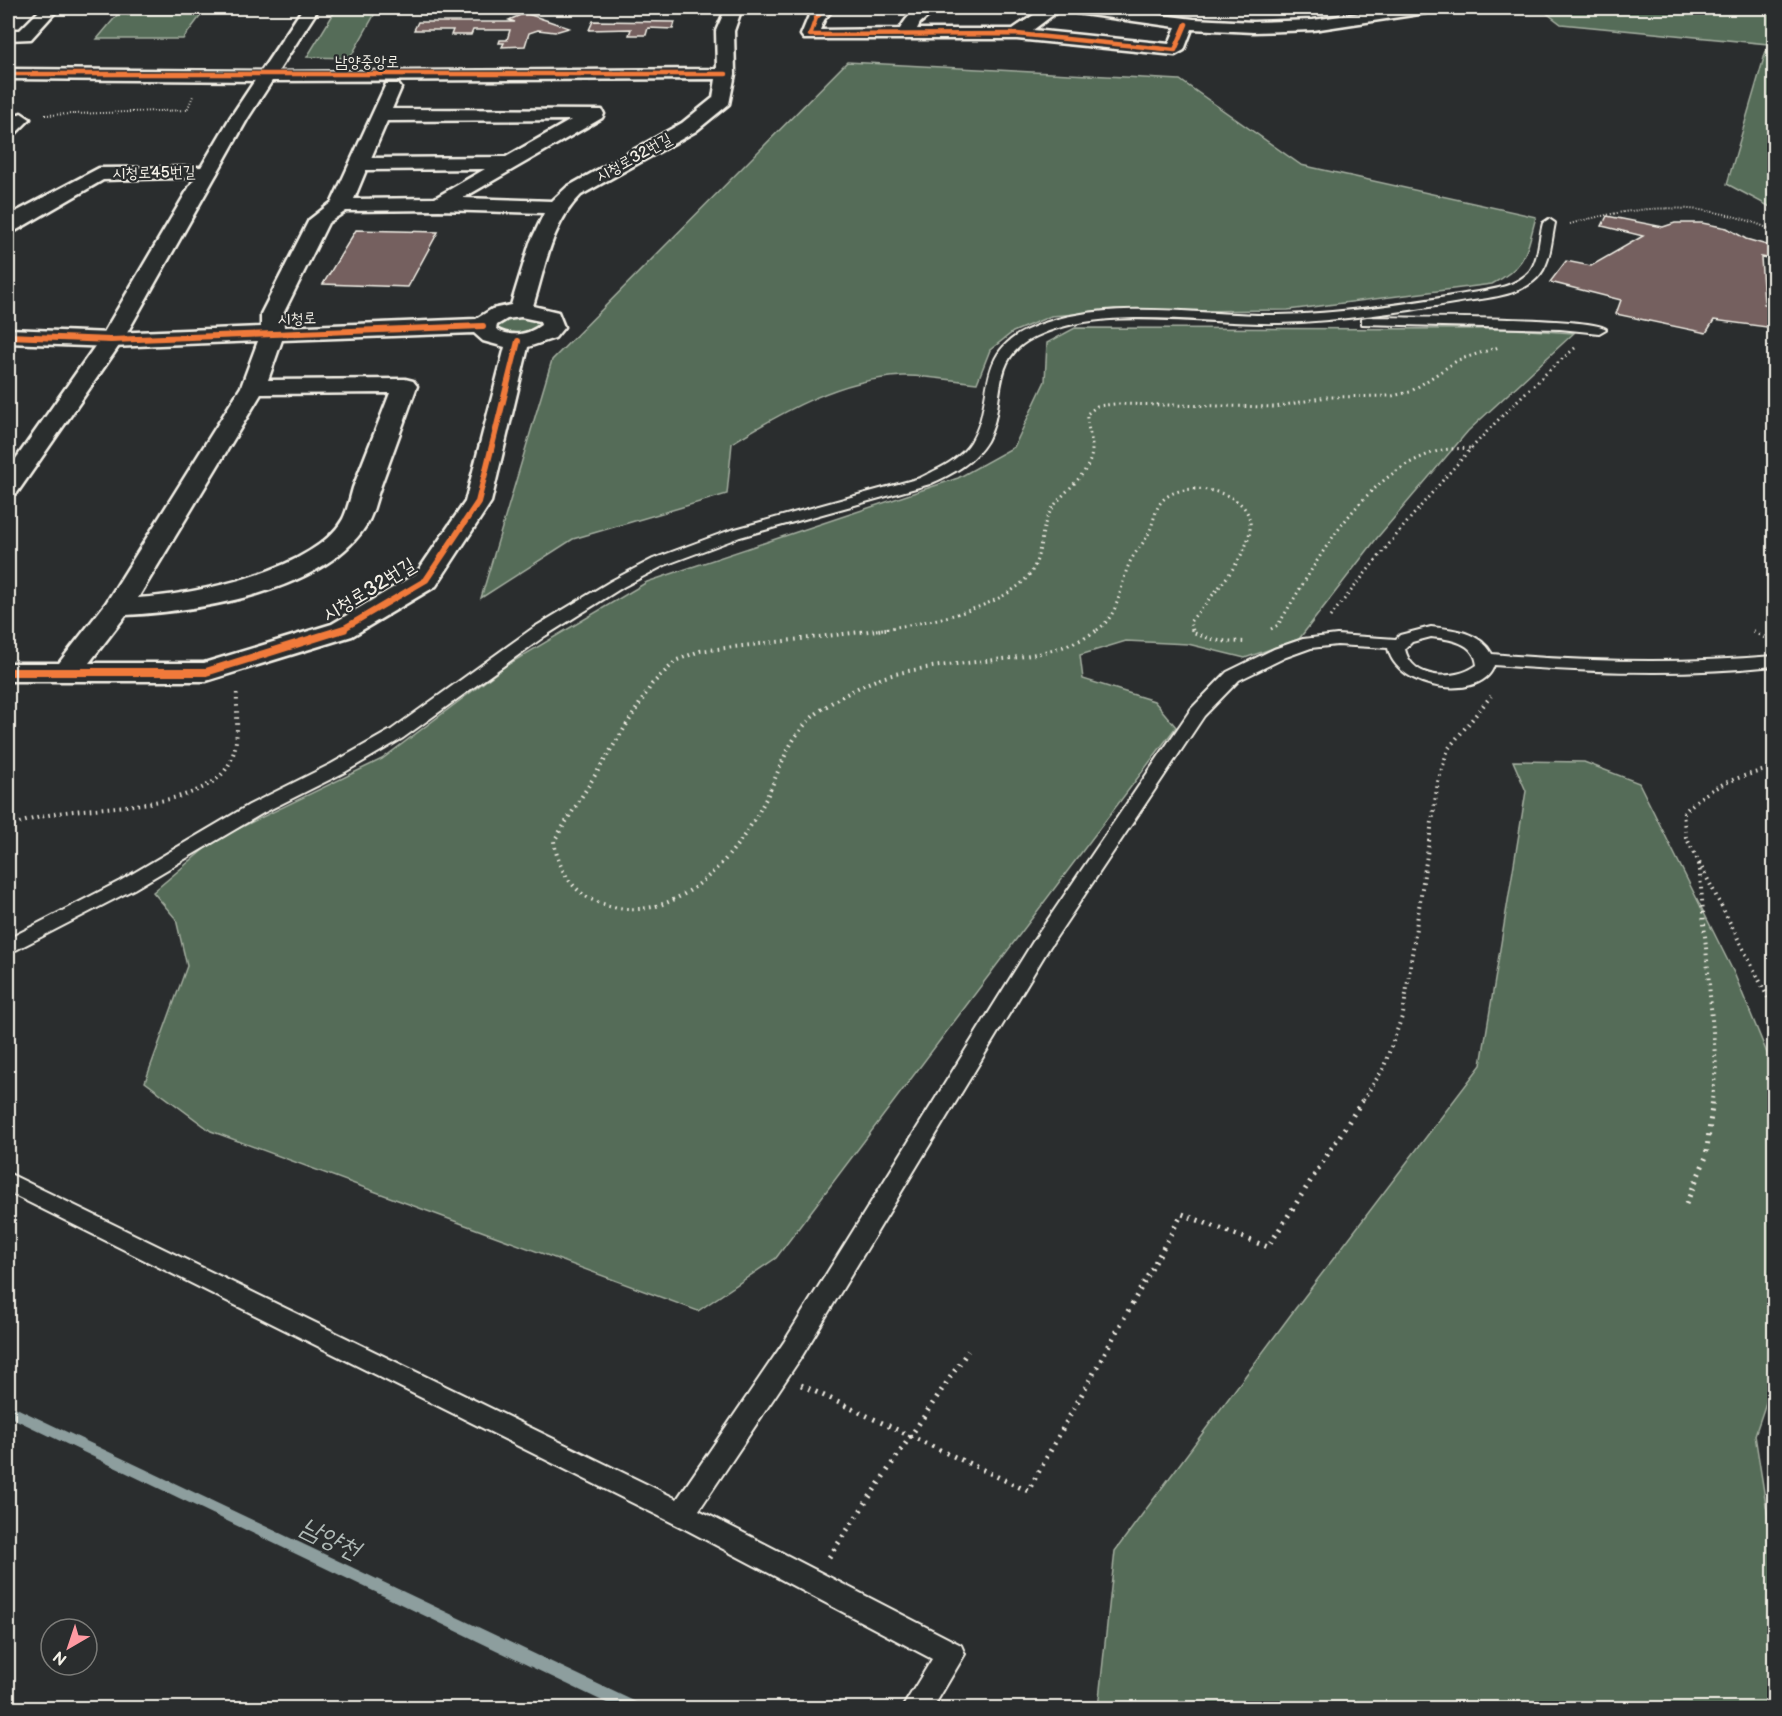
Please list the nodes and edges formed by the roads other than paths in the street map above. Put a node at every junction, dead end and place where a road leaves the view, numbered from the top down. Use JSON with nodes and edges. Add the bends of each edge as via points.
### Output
{"nodes":[{"id":1,"x":51,"y":8,"type":"edge"},
{"id":2,"x":311,"y":8,"type":"edge"},
{"id":3,"x":734,"y":8,"type":"edge"},
{"id":4,"x":826,"y":8,"type":"edge"},
{"id":5,"x":930,"y":8,"type":"edge"},
{"id":6,"x":1054,"y":8,"type":"edge"},
{"id":7,"x":1076,"y":8,"type":"edge"},
{"id":8,"x":1426,"y":8,"type":"edge"},
{"id":9,"x":1186,"y":24,"type":"junction"},
{"id":10,"x":1017,"y":34,"type":"junction"},
{"id":11,"x":8,"y":35,"type":"edge"},
{"id":12,"x":906,"y":35,"type":"junction"},
{"id":13,"x":8,"y":74,"type":"edge"},
{"id":14,"x":726,"y":74,"type":"junction"},
{"id":15,"x":268,"y":75,"type":"junction"},
{"id":16,"x":392,"y":88,"type":"dead end"},
{"id":17,"x":380,"y":115,"type":"junction"},
{"id":18,"x":513,"y":163,"type":"junction"},
{"id":19,"x":359,"y":164,"type":"junction"},
{"id":20,"x":207,"y":172,"type":"junction"},
{"id":21,"x":439,"y":204,"type":"junction"},
{"id":22,"x":341,"y":205,"type":"junction"},
{"id":23,"x":557,"y":207,"type":"junction"},
{"id":24,"x":8,"y":227,"type":"edge"},
{"id":25,"x":1548,"y":230,"type":"road end"},
{"id":26,"x":521,"y":310,"type":"junction"},
{"id":27,"x":1278,"y":320,"type":"junction"},
{"id":28,"x":483,"y":326,"type":"junction"},
{"id":29,"x":1599,"y":329,"type":"dead end"},
{"id":30,"x":273,"y":333,"type":"junction"},
{"id":31,"x":8,"y":336,"type":"edge"},
{"id":32,"x":111,"y":340,"type":"junction"},
{"id":33,"x":518,"y":341,"type":"junction"},
{"id":34,"x":253,"y":387,"type":"junction"},
{"id":35,"x":8,"y":488,"type":"edge"},
{"id":36,"x":118,"y":607,"type":"junction"},
{"id":37,"x":1398,"y":644,"type":"junction"},
{"id":38,"x":1487,"y":659,"type":"junction"},
{"id":39,"x":1774,"y":661,"type":"edge"},
{"id":40,"x":8,"y":672,"type":"edge"},
{"id":41,"x":67,"y":672,"type":"junction"},
{"id":42,"x":8,"y":946,"type":"edge"},
{"id":43,"x":8,"y":1182,"type":"edge"},
{"id":44,"x":681,"y":1515,"type":"junction"},
{"id":45,"x":917,"y":1708,"type":"edge"}],
"edges":[{"from":1,"to":11,"type":"street","via":[[25,35]]},
{"from":2,"to":15,"type":"street"},
{"from":3,"to":14,"type":"street","name":"시청로32번길","via":[[725,31]]},
{"from":4,"to":12,"type":"street","via":[[816,18],[810,35]]},
{"from":5,"to":12,"type":"street","via":[[913,20]]},
{"from":6,"to":10,"type":"street"},
{"from":7,"to":9,"type":"street"},
{"from":8,"to":9,"type":"street","via":[[1313,25]]},
{"from":9,"to":10,"type":"street","via":[[1175,50]]},
{"from":10,"to":12,"type":"street"},
{"from":13,"to":15,"type":"street","name":"남양중앙로"},
{"from":14,"to":15,"type":"street","name":"남양중앙로"},
{"from":14,"to":23,"type":"street","name":"시청로32번길","via":[[722,100],[689,127],[574,191]]},
{"from":15,"to":20,"type":"street"},
{"from":16,"to":17,"type":"street"},
{"from":17,"to":18,"type":"street","via":[[595,114]]},
{"from":17,"to":19,"type":"street"},
{"from":18,"to":19,"type":"street"},
{"from":18,"to":21,"type":"street"},
{"from":19,"to":22,"type":"street"},
{"from":20,"to":24,"type":"street","name":"시청로45번길","via":[[99,174]]},
{"from":20,"to":32,"type":"street"},
{"from":21,"to":22,"type":"street"},
{"from":21,"to":23,"type":"street"},
{"from":22,"to":30,"type":"street","via":[[319,220],[272,314]]},
{"from":23,"to":26,"type":"street","name":"시청로32번길","via":[[541,243]]},
{"from":25,"to":27,"type":"lane","via":[[1539,270],[1512,288],[1355,313]]},
{"from":26,"to":28,"type":"street","via":[[492,317]]},
{"from":26,"to":33,"type":"street","via":[[550,317],[553,327],[540,336]]},
{"from":27,"to":29,"type":"lane"},
{"from":27,"to":42,"type":"lane","via":[[1104,318],[1032,333],[1000,356],[983,432],[963,460],[947,471],[925,481],[734,534],[659,562],[539,632],[388,739],[256,809],[127,885]]},
{"from":28,"to":30,"type":"street","name":"시청로"},
{"from":28,"to":33,"type":"street","via":[[496,338]]},
{"from":30,"to":32,"type":"street","name":"시청로"},
{"from":30,"to":34,"type":"street"},
{"from":31,"to":32,"type":"street"},
{"from":32,"to":35,"type":"street"},
{"from":33,"to":41,"type":"street","name":"시청로32번길","via":[[478,502],[426,580],[342,630],[206,672]]},
{"from":34,"to":36,"type":"street"},
{"from":34,"to":36,"type":"street","via":[[405,386],[352,526],[322,556],[266,580],[209,598],[154,607]]},
{"from":36,"to":41,"type":"street"},
{"from":37,"to":38,"type":"lane","via":[[1416,634],[1446,633],[1473,643]]},
{"from":37,"to":38,"type":"lane","via":[[1397,660],[1428,680],[1471,679],[1486,667]]},
{"from":37,"to":44,"type":"lane","via":[[1347,640],[1309,643],[1255,663],[1233,676],[1197,713],[1041,945],[776,1374]]},
{"from":38,"to":39,"type":"lane","via":[[1682,669]]},
{"from":40,"to":41,"type":"street","name":"시청로32번길"},
{"from":43,"to":44,"type":"lane"},
{"from":44,"to":45,"type":"lane","via":[[951,1654]]}]}
